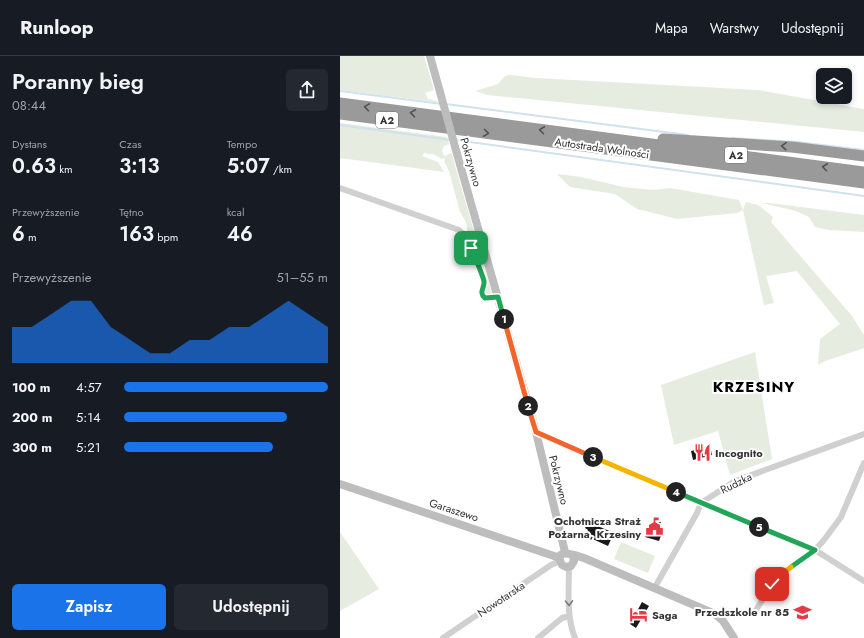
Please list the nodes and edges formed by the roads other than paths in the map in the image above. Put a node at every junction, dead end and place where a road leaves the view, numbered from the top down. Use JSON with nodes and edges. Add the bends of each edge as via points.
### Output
{"nodes":[{"id":1,"x":430,"y":56,"type":"edge"},
{"id":2,"x":340,"y":103,"type":"edge"},
{"id":3,"x":340,"y":114,"type":"edge"},
{"id":4,"x":608,"y":139,"type":"junction"},
{"id":5,"x":864,"y":156,"type":"edge"},
{"id":6,"x":864,"y":172,"type":"edge"},
{"id":7,"x":864,"y":183,"type":"edge"},
{"id":8,"x":340,"y":188,"type":"edge"},
{"id":9,"x":498,"y":297,"type":"junction"},
{"id":10,"x":536,"y":432,"type":"junction"},
{"id":11,"x":864,"y":434,"type":"edge"},
{"id":12,"x":864,"y":464,"type":"edge"},
{"id":13,"x":340,"y":484,"type":"edge"},
{"id":14,"x":701,"y":503,"type":"junction"},
{"id":15,"x":815,"y":550,"type":"junction"},
{"id":16,"x":573,"y":556,"type":"junction"},
{"id":17,"x":562,"y":557,"type":"junction"},
{"id":18,"x":568,"y":567,"type":"junction"},
{"id":19,"x":864,"y":581,"type":"edge"},
{"id":20,"x":655,"y":587,"type":"junction"},
{"id":21,"x":716,"y":614,"type":"junction"},
{"id":22,"x":569,"y":616,"type":"junction"},
{"id":23,"x":443,"y":638,"type":"edge"},
{"id":24,"x":538,"y":638,"type":"edge"},
{"id":25,"x":575,"y":638,"type":"edge"},
{"id":26,"x":734,"y":638,"type":"edge"}],
"edges":[{"from":1,"to":9,"type":"street","name":"Pokrzywno","bridge":true},
{"from":4,"to":2,"type":"highway","name":"Autostrada Wolności","number":"A2","one_way":true},
{"from":3,"to":7,"type":"highway","name":"Autostrada Wolności","number":"A2","one_way":true},
{"from":5,"to":4,"type":"highway","one_way":true,"via":[[772,145]]},
{"from":6,"to":4,"type":"highway","name":"Autostrada Wolności","number":"A2","one_way":true},
{"from":8,"to":9,"type":"street","via":[[459,230],[468,240],[484,281],[483,296]]},
{"from":9,"to":10,"type":"street","name":"Pokrzywno"},
{"from":10,"to":14,"type":"street"},
{"from":10,"to":17,"type":"street","name":"Pokrzywno"},
{"from":11,"to":14,"type":"street","name":"Rudzka","via":[[735,481]]},
{"from":12,"to":15,"type":"street","via":[[841,517]]},
{"from":13,"to":17,"type":"street","name":"Garaszewo"},
{"from":14,"to":15,"type":"street"},
{"from":14,"to":20,"type":"street"},
{"from":15,"to":19,"type":"street"},
{"from":15,"to":21,"type":"street","via":[[775,580],[754,613]]},
{"from":16,"to":17,"type":"street","via":[[570,553]]},
{"from":16,"to":18,"type":"street","via":[[573,564]]},
{"from":16,"to":20,"type":"street","via":[[584,558]]},
{"from":17,"to":18,"type":"street","via":[[564,566]]},
{"from":17,"to":23,"type":"street","name":"Nowotarska"},
{"from":18,"to":22,"type":"street","one_way":true},
{"from":20,"to":21,"type":"street"},
{"from":21,"to":26,"type":"street"},
{"from":22,"to":24,"type":"street","via":[[562,618]]},
{"from":22,"to":25,"type":"street"}]}
